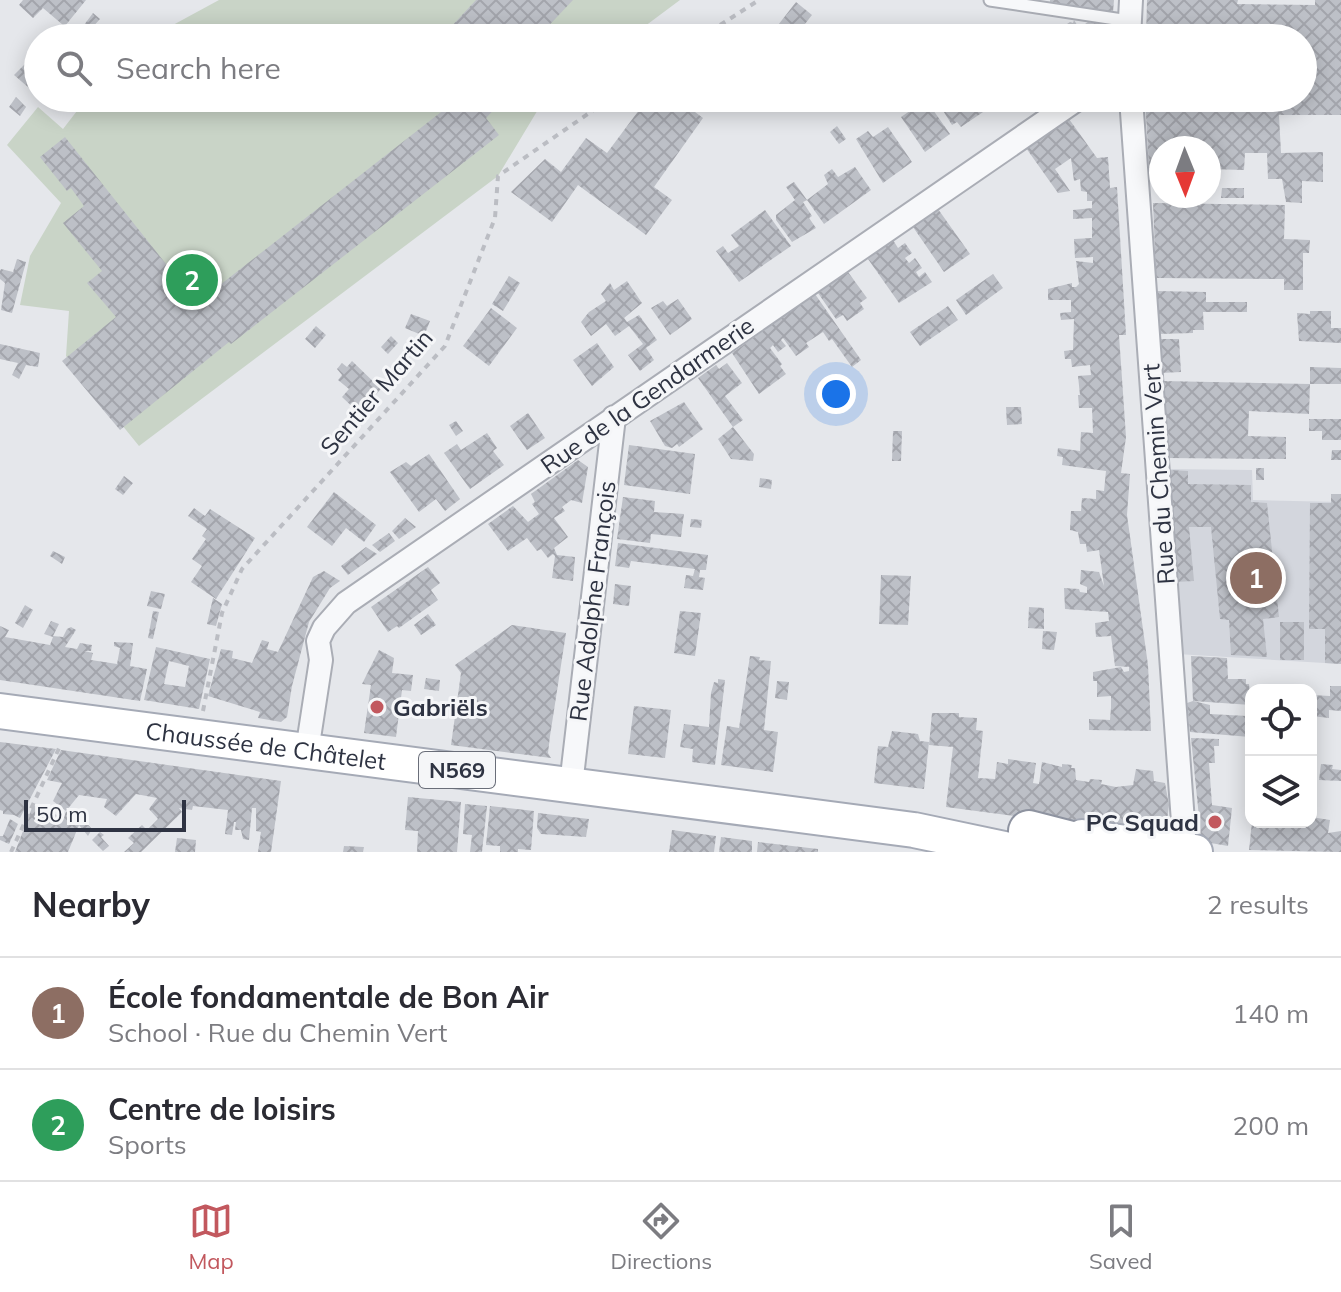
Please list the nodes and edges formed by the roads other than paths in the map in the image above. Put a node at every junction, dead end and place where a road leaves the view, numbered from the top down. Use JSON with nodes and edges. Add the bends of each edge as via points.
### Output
{"nodes":[{"id":1,"x":990,"y":0,"type":"edge"},
{"id":2,"x":1129,"y":20,"type":"edge"},
{"id":3,"x":1059,"y":112,"type":"edge"},
{"id":4,"x":1132,"y":112,"type":"edge"},
{"id":5,"x":614,"y":417,"type":"junction"},
{"id":6,"x":0,"y":711,"type":"edge"},
{"id":7,"x":307,"y":751,"type":"junction"},
{"id":8,"x":571,"y":785,"type":"junction"},
{"id":9,"x":1024,"y":841,"type":"edge"},
{"id":10,"x":1190,"y":851,"type":"edge"},
{"id":11,"x":1111,"y":852,"type":"edge"}],
"edges":[{"from":1,"to":2,"type":"lane"},
{"from":3,"to":5,"type":"street","name":"Rue de la Gendarmerie"},
{"from":4,"to":10,"type":"street","name":"Rue du Chemin Vert"},
{"from":5,"to":7,"type":"street","name":"Rue de la Gendarmerie","via":[[346,603],[318,641],[321,660]]},
{"from":5,"to":8,"type":"street","name":"Rue Adolphe François"},
{"from":6,"to":7,"type":"main road","name":"Chaussée de Châtelet","number":"N569"},
{"from":7,"to":8,"type":"main road","name":"Chaussée de Châtelet","number":"N569"},
{"from":8,"to":9,"type":"main road","name":"Chaussée de Châtelet","number":"N569"},
{"from":9,"to":10,"type":"main road","name":"Chaussée de Châtelet","number":"N569"},
{"from":9,"to":11,"type":"highway","name":"Chaussée de Châtelet"}]}
